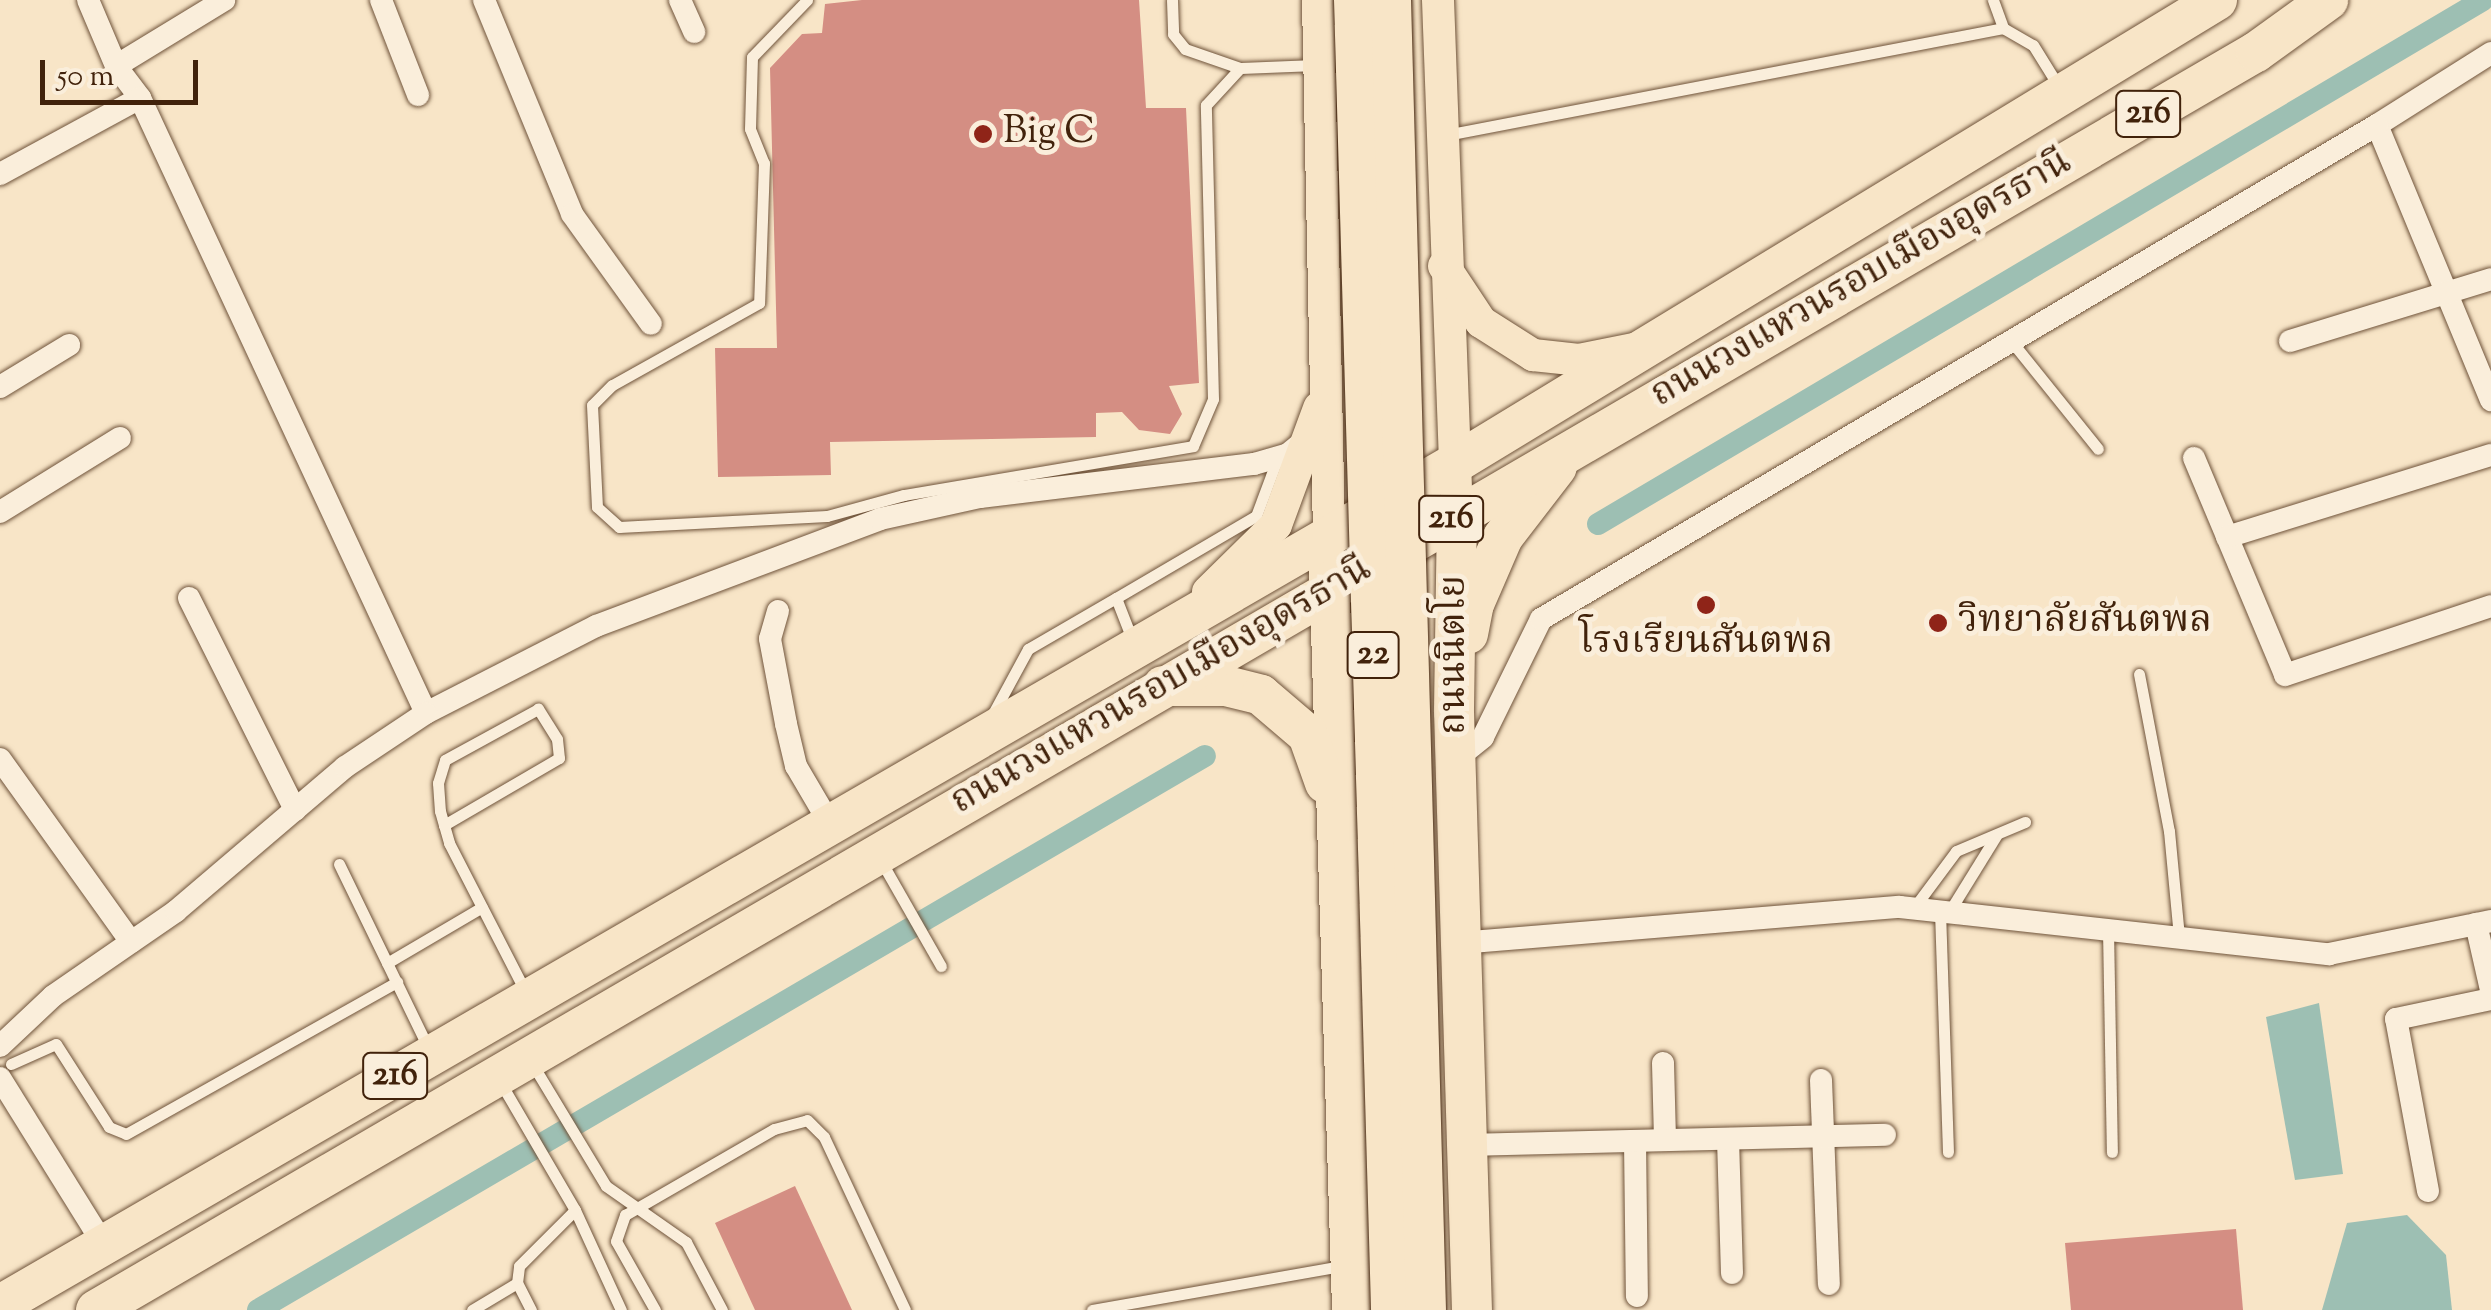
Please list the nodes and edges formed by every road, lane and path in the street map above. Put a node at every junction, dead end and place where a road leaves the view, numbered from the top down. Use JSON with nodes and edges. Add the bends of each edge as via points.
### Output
{"nodes":[{"id":1,"x":88,"y":0,"type":"edge"},
{"id":2,"x":224,"y":0,"type":"edge"},
{"id":3,"x":382,"y":0,"type":"edge"},
{"id":4,"x":484,"y":0,"type":"edge"},
{"id":5,"x":680,"y":0,"type":"edge"},
{"id":6,"x":807,"y":0,"type":"edge"},
{"id":7,"x":1172,"y":0,"type":"edge"},
{"id":8,"x":1318,"y":0,"type":"edge"},
{"id":9,"x":1354,"y":0,"type":"edge"},
{"id":10,"x":1391,"y":0,"type":"edge"},
{"id":11,"x":1438,"y":0,"type":"edge"},
{"id":12,"x":1994,"y":0,"type":"edge"},
{"id":13,"x":2217,"y":0,"type":"edge"},
{"id":14,"x":2328,"y":0,"type":"edge"},
{"id":15,"x":2003,"y":28,"type":"junction"},
{"id":16,"x":694,"y":32,"type":"dead end"},
{"id":17,"x":2491,"y":53,"type":"edge"},
{"id":18,"x":1320,"y":65,"type":"junction"},
{"id":19,"x":116,"y":66,"type":"junction"},
{"id":20,"x":1240,"y":68,"type":"junction"},
{"id":21,"x":2062,"y":93,"type":"junction"},
{"id":22,"x":418,"y":95,"type":"dead end"},
{"id":23,"x":140,"y":98,"type":"junction"},
{"id":24,"x":2377,"y":125,"type":"junction"},
{"id":25,"x":1442,"y":136,"type":"junction"},
{"id":26,"x":0,"y":174,"type":"edge"},
{"id":27,"x":1326,"y":264,"type":"junction"},
{"id":28,"x":1444,"y":266,"type":"junction"},
{"id":29,"x":2491,"y":279,"type":"edge"},
{"id":30,"x":2446,"y":291,"type":"junction"},
{"id":31,"x":651,"y":324,"type":"dead end"},
{"id":32,"x":2290,"y":340,"type":"dead end"},
{"id":33,"x":2012,"y":342,"type":"junction"},
{"id":34,"x":68,"y":344,"type":"dead end"},
{"id":35,"x":1646,"y":347,"type":"junction"},
{"id":36,"x":1328,"y":380,"type":"junction"},
{"id":37,"x":0,"y":387,"type":"edge"},
{"id":38,"x":2491,"y":400,"type":"edge"},
{"id":39,"x":1309,"y":436,"type":"junction"},
{"id":40,"x":120,"y":438,"type":"dead end"},
{"id":41,"x":2098,"y":449,"type":"dead end"},
{"id":42,"x":1571,"y":450,"type":"junction"},
{"id":43,"x":2491,"y":455,"type":"edge"},
{"id":44,"x":1278,"y":457,"type":"junction"},
{"id":45,"x":2194,"y":458,"type":"dead end"},
{"id":46,"x":1454,"y":464,"type":"junction"},
{"id":47,"x":0,"y":512,"type":"edge"},
{"id":48,"x":1457,"y":516,"type":"junction"},
{"id":49,"x":1329,"y":535,"type":"junction"},
{"id":50,"x":2227,"y":537,"type":"junction"},
{"id":51,"x":1330,"y":588,"type":"junction"},
{"id":52,"x":189,"y":598,"type":"dead end"},
{"id":53,"x":1116,"y":598,"type":"junction"},
{"id":54,"x":2491,"y":606,"type":"edge"},
{"id":55,"x":778,"y":611,"type":"dead end"},
{"id":56,"x":1141,"y":645,"type":"junction"},
{"id":57,"x":2139,"y":674,"type":"dead end"},
{"id":58,"x":1164,"y":686,"type":"junction"},
{"id":59,"x":1454,"y":712,"type":"junction"},
{"id":60,"x":426,"y":713,"type":"junction"},
{"id":61,"x":979,"y":738,"type":"junction"},
{"id":62,"x":0,"y":760,"type":"edge"},
{"id":63,"x":1455,"y":760,"type":"junction"},
{"id":64,"x":1338,"y":806,"type":"junction"},
{"id":65,"x":295,"y":810,"type":"junction"},
{"id":66,"x":2025,"y":822,"type":"dead end"},
{"id":67,"x":830,"y":824,"type":"junction"},
{"id":68,"x":444,"y":825,"type":"junction"},
{"id":69,"x":1996,"y":836,"type":"junction"},
{"id":70,"x":877,"y":854,"type":"junction"},
{"id":71,"x":338,"y":864,"type":"dead end"},
{"id":72,"x":482,"y":906,"type":"junction"},
{"id":73,"x":1913,"y":908,"type":"junction"},
{"id":74,"x":1944,"y":912,"type":"junction"},
{"id":75,"x":2484,"y":922,"type":"edge"},
{"id":76,"x":2108,"y":929,"type":"junction"},
{"id":77,"x":2179,"y":937,"type":"junction"},
{"id":78,"x":131,"y":942,"type":"junction"},
{"id":79,"x":1459,"y":944,"type":"junction"},
{"id":80,"x":387,"y":963,"type":"junction"},
{"id":81,"x":942,"y":966,"type":"dead end"},
{"id":82,"x":396,"y":982,"type":"junction"},
{"id":83,"x":2491,"y":990,"type":"edge"},
{"id":84,"x":529,"y":999,"type":"junction"},
{"id":85,"x":2491,"y":999,"type":"edge"},
{"id":86,"x":432,"y":1054,"type":"junction"},
{"id":87,"x":4,"y":1063,"type":"edge"},
{"id":88,"x":1663,"y":1063,"type":"dead end"},
{"id":89,"x":512,"y":1066,"type":"junction"},
{"id":90,"x":1821,"y":1080,"type":"dead end"},
{"id":91,"x":1886,"y":1135,"type":"dead end"},
{"id":92,"x":1823,"y":1136,"type":"junction"},
{"id":93,"x":1728,"y":1139,"type":"junction"},
{"id":94,"x":1665,"y":1140,"type":"junction"},
{"id":95,"x":1635,"y":1141,"type":"junction"},
{"id":96,"x":1467,"y":1145,"type":"junction"},
{"id":97,"x":1948,"y":1152,"type":"dead end"},
{"id":98,"x":2112,"y":1152,"type":"dead end"},
{"id":99,"x":2428,"y":1191,"type":"dead end"},
{"id":100,"x":636,"y":1207,"type":"junction"},
{"id":101,"x":575,"y":1210,"type":"junction"},
{"id":102,"x":104,"y":1245,"type":"junction"},
{"id":103,"x":1351,"y":1265,"type":"junction"},
{"id":104,"x":1732,"y":1273,"type":"dead end"},
{"id":105,"x":517,"y":1283,"type":"junction"},
{"id":106,"x":1829,"y":1284,"type":"dead end"},
{"id":107,"x":1637,"y":1296,"type":"dead end"},
{"id":108,"x":0,"y":1305,"type":"edge"},
{"id":109,"x":96,"y":1310,"type":"edge"},
{"id":110,"x":472,"y":1310,"type":"edge"},
{"id":111,"x":531,"y":1310,"type":"edge"},
{"id":112,"x":622,"y":1310,"type":"edge"},
{"id":113,"x":655,"y":1310,"type":"edge"},
{"id":114,"x":722,"y":1310,"type":"edge"},
{"id":115,"x":906,"y":1310,"type":"edge"},
{"id":116,"x":1092,"y":1310,"type":"edge"},
{"id":117,"x":1352,"y":1310,"type":"edge"},
{"id":118,"x":1391,"y":1310,"type":"edge"},
{"id":119,"x":1426,"y":1310,"type":"edge"},
{"id":120,"x":1472,"y":1310,"type":"edge"}],
"edges":[{"from":1,"to":19,"type":"street"},
{"from":2,"to":19,"type":"street"},
{"from":3,"to":22,"type":"street"},
{"from":4,"to":31,"type":"street","via":[[572,214]]},
{"from":5,"to":16,"type":"street"},
{"from":6,"to":20,"type":"lane","via":[[752,57],[750,129],[764,163],[758,303],[612,385],[592,404],[597,507],[619,527],[827,516],[904,495],[1193,446],[1213,399],[1206,105],[1210,93]]},
{"from":7,"to":20,"type":"lane","via":[[1173,34],[1185,49]]},
{"from":8,"to":18,"type":"main road","number":"22"},
{"from":9,"to":118,"type":"highway","number":"22","bridge":true},
{"from":10,"to":119,"type":"highway","name":"ถนนนิตโย","number":"22","bridge":true},
{"from":11,"to":25,"type":"main road","name":"ถนนนิตโย","number":"22"},
{"from":12,"to":15,"type":"lane"},
{"from":13,"to":21,"type":"highway","name":"ถนนวงแหวนรอบเมืองอุดรธานี","number":"216"},
{"from":14,"to":42,"type":"highway","name":"ถนนวงแหวนรอบเมืองอุดรธานี","number":"216","via":[[2256,52]]},
{"from":15,"to":21,"type":"lane","via":[[2032,45]]},
{"from":15,"to":25,"type":"lane"},
{"from":17,"to":24,"type":"street"},
{"from":18,"to":20,"type":"lane"},
{"from":18,"to":27,"type":"main road","number":"22"},
{"from":19,"to":23,"type":"street"},
{"from":21,"to":35,"type":"highway","name":"ถนนวงแหวนรอบเมืองอุดรธานี","number":"216"},
{"from":23,"to":26,"type":"street"},
{"from":23,"to":60,"type":"street"},
{"from":24,"to":30,"type":"street"},
{"from":24,"to":33,"type":"street"},
{"from":25,"to":28,"type":"main road","name":"ถนนนิตโย","number":"22"},
{"from":27,"to":28,"type":"main road","via":[[1350,284],[1384,292],[1417,286]]},
{"from":27,"to":36,"type":"main road","number":"22"},
{"from":28,"to":35,"type":"main road","via":[[1481,322],[1533,355],[1579,360]]},
{"from":28,"to":46,"type":"main road","name":"ถนนนิตโย","number":"22"},
{"from":29,"to":30,"type":"street"},
{"from":30,"to":32,"type":"street"},
{"from":30,"to":38,"type":"street"},
{"from":33,"to":41,"type":"lane"},
{"from":33,"to":63,"type":"street","via":[[1541,619],[1483,737]]},
{"from":34,"to":37,"type":"street"},
{"from":35,"to":46,"type":"highway","name":"ถนนวงแหวนรอบเมืองอุดรธานี","number":"216"},
{"from":36,"to":39,"type":"main road"},
{"from":36,"to":49,"type":"main road","number":"22"},
{"from":39,"to":44,"type":"street"},
{"from":39,"to":56,"type":"main road","via":[[1294,489],[1265,540]]},
{"from":40,"to":47,"type":"street"},
{"from":42,"to":48,"type":"highway","name":"ถนนวงแหวนรอบเมืองอุดรธานี","number":"216"},
{"from":42,"to":59,"type":"highway","via":[[1503,537],[1474,604]]},
{"from":43,"to":50,"type":"street"},
{"from":44,"to":53,"type":"lane","via":[[1256,516]]},
{"from":44,"to":60,"type":"street","via":[[980,497],[880,518],[596,626]]},
{"from":45,"to":50,"type":"street"},
{"from":46,"to":48,"type":"main road","name":"ถนนนิตโย","number":"22"},
{"from":46,"to":49,"type":"highway","name":"ถนนวงแหวนรอบเมืองอุดรธานี","number":"216"},
{"from":48,"to":51,"type":"highway","name":"ถนนวงแหวนรอบเมืองอุดรธานี","number":"216"},
{"from":48,"to":59,"type":"highway","name":"ถนนนิตโย","number":"22"},
{"from":49,"to":51,"type":"highway","number":"22"},
{"from":49,"to":56,"type":"highway","name":"ถนนวงแหวนรอบเมืองอุดรธานี","number":"216"},
{"from":50,"to":54,"type":"street","via":[[2285,675]]},
{"from":51,"to":58,"type":"highway","name":"ถนนวงแหวนรอบเมืองอุดรธานี","number":"216"},
{"from":51,"to":64,"type":"highway","number":"22"},
{"from":52,"to":65,"type":"street"},
{"from":53,"to":56,"type":"lane"},
{"from":53,"to":61,"type":"lane","via":[[1028,649]]},
{"from":55,"to":67,"type":"street","via":[[770,638],[796,766]]},
{"from":56,"to":61,"type":"highway","name":"ถนนวงแหวนรอบเมืองอุดรธานี","number":"216"},
{"from":57,"to":77,"type":"lane","via":[[2168,831]]},
{"from":58,"to":64,"type":"highway","via":[[1226,686],[1261,696],[1308,736]]},
{"from":58,"to":70,"type":"highway","name":"ถนนวงแหวนรอบเมืองอุดรธานี","number":"216"},
{"from":59,"to":63,"type":"highway","name":"ถนนนิตโย","number":"22"},
{"from":60,"to":65,"type":"street","via":[[344,766]]},
{"from":61,"to":67,"type":"highway","name":"ถนนวงแหวนรอบเมืองอุดรธานี","number":"216"},
{"from":62,"to":78,"type":"street"},
{"from":63,"to":64,"type":"highway","via":[[1419,744],[1372,746],[1352,760]]},
{"from":63,"to":79,"type":"highway","name":"ถนนนิตโย","number":"22"},
{"from":64,"to":103,"type":"highway","number":"22"},
{"from":65,"to":78,"type":"street"},
{"from":66,"to":69,"type":"lane"},
{"from":67,"to":84,"type":"highway","name":"ถนนวงแหวนรอบเมืองอุดรธานี","number":"216"},
{"from":68,"to":68,"type":"lane","via":[[438,783],[445,760],[538,709],[557,739],[559,758]]},
{"from":68,"to":72,"type":"lane"},
{"from":69,"to":73,"type":"lane","via":[[1956,851]]},
{"from":69,"to":74,"type":"lane"},
{"from":70,"to":81,"type":"lane"},
{"from":70,"to":89,"type":"highway","name":"ถนนวงแหวนรอบเมืองอุดรธานี","number":"216"},
{"from":71,"to":80,"type":"lane"},
{"from":72,"to":80,"type":"lane"},
{"from":72,"to":84,"type":"lane"},
{"from":73,"to":74,"type":"street"},
{"from":73,"to":79,"type":"street"},
{"from":74,"to":76,"type":"street"},
{"from":74,"to":97,"type":"lane"},
{"from":75,"to":77,"type":"street","via":[[2329,954]]},
{"from":75,"to":83,"type":"street"},
{"from":76,"to":77,"type":"street"},
{"from":76,"to":98,"type":"lane"},
{"from":78,"to":87,"type":"street","via":[[53,996]]},
{"from":79,"to":96,"type":"highway","name":"ถนนนิตโย","number":"22"},
{"from":80,"to":82,"type":"lane"},
{"from":82,"to":86,"type":"lane"},
{"from":82,"to":87,"type":"lane","via":[[126,1134],[109,1127],[56,1044]]},
{"from":84,"to":86,"type":"highway","name":"ถนนวงแหวนรอบเมืองอุดรธานี","number":"216"},
{"from":85,"to":99,"type":"street","via":[[2396,1019]]},
{"from":86,"to":102,"type":"highway","name":"ถนนวงแหวนรอบเมืองอุดรธานี","number":"216"},
{"from":87,"to":102,"type":"street"},
{"from":88,"to":94,"type":"street"},
{"from":89,"to":100,"type":"lane","via":[[556,1102],[606,1186]]},
{"from":89,"to":101,"type":"lane","via":[[523,1120]]},
{"from":89,"to":109,"type":"highway","name":"ถนนวงแหวนรอบเมืองอุดรธานี","number":"216"},
{"from":90,"to":92,"type":"street"},
{"from":91,"to":92,"type":"street"},
{"from":92,"to":93,"type":"street"},
{"from":92,"to":106,"type":"street"},
{"from":93,"to":94,"type":"street"},
{"from":93,"to":104,"type":"street"},
{"from":94,"to":95,"type":"street"},
{"from":95,"to":96,"type":"street"},
{"from":95,"to":107,"type":"street"},
{"from":96,"to":120,"type":"highway","name":"ถนนนิตโย","number":"22"},
{"from":100,"to":113,"type":"lane","via":[[616,1228],[616,1240]]},
{"from":100,"to":114,"type":"lane","via":[[686,1242]]},
{"from":100,"to":115,"type":"lane","via":[[774,1129],[807,1120],[824,1137]]},
{"from":101,"to":105,"type":"lane","via":[[519,1266]]},
{"from":101,"to":112,"type":"lane"},
{"from":102,"to":108,"type":"highway","name":"ถนนวงแหวนรอบเมืองอุดรธานี","number":"216"},
{"from":103,"to":116,"type":"lane"},
{"from":103,"to":117,"type":"highway","number":"22"},
{"from":105,"to":110,"type":"lane"},
{"from":105,"to":111,"type":"lane"}]}
